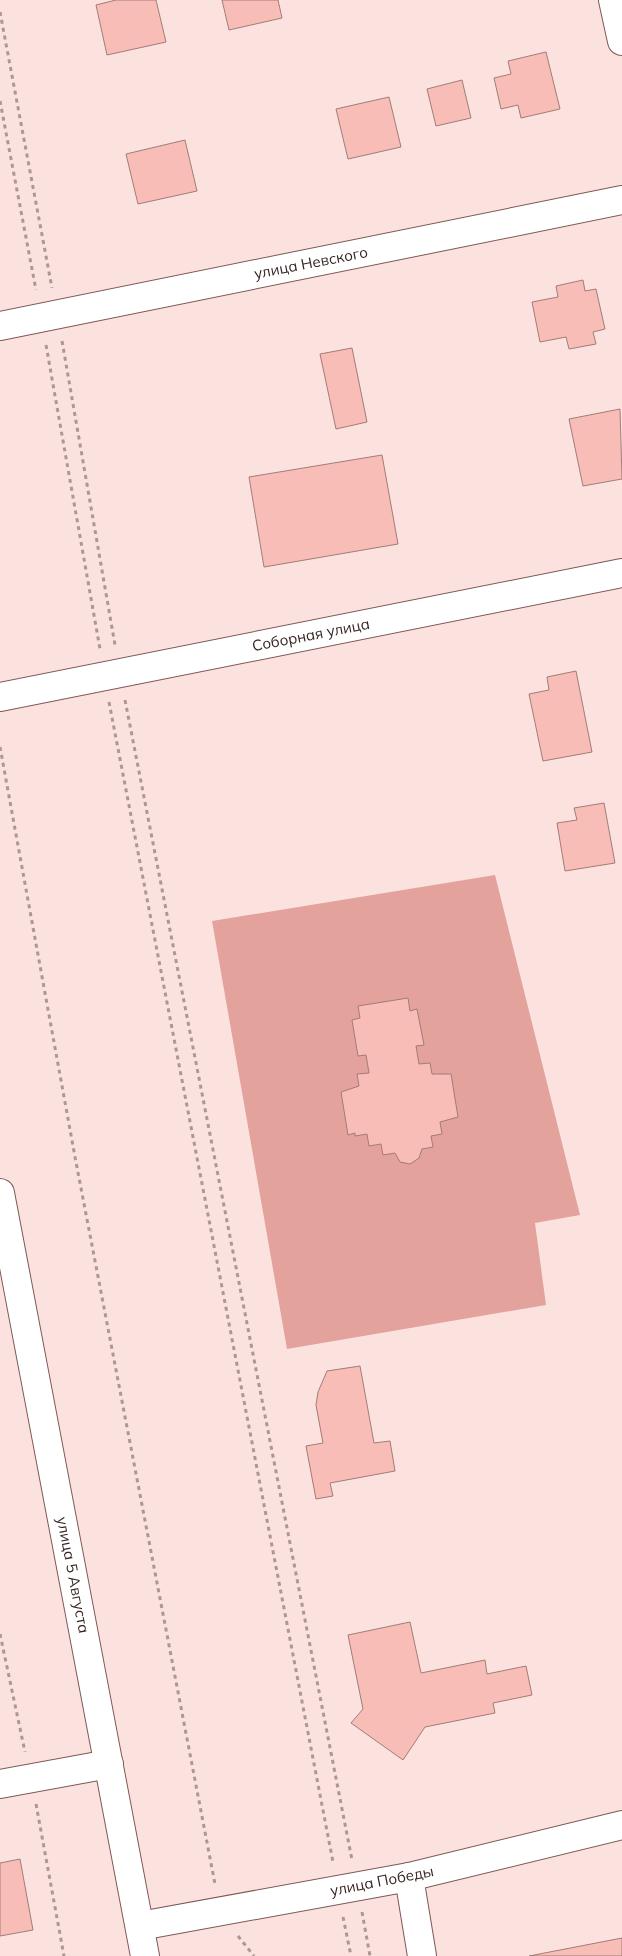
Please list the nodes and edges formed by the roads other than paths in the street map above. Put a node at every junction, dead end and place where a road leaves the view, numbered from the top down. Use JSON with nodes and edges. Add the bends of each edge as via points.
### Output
{"nodes":[{"id":1,"x":614,"y":0,"type":"edge"},
{"id":2,"x":622,"y":40,"type":"edge"},
{"id":3,"x":622,"y":200,"type":"edge"},
{"id":4,"x":0,"y":326,"type":"edge"},
{"id":5,"x":622,"y":573,"type":"edge"},
{"id":6,"x":0,"y":697,"type":"edge"},
{"id":7,"x":0,"y":1194,"type":"edge"},
{"id":8,"x":109,"y":1764,"type":"junction"},
{"id":9,"x":0,"y":1784,"type":"edge"},
{"id":10,"x":622,"y":1825,"type":"edge"},
{"id":11,"x":408,"y":1877,"type":"junction"},
{"id":12,"x":140,"y":1926,"type":"junction"},
{"id":13,"x":145,"y":1956,"type":"edge"},
{"id":14,"x":422,"y":1956,"type":"edge"}],
"edges":[{"from":1,"to":2,"type":"street"},
{"from":3,"to":4,"type":"street","name":"улица Невского"},
{"from":5,"to":6,"type":"street","name":"Соборная улица"},
{"from":7,"to":8,"type":"street","name":"улица 5 Августа"},
{"from":8,"to":9,"type":"street"},
{"from":8,"to":12,"type":"street","name":"улица 5 Августа"},
{"from":10,"to":11,"type":"street","name":"улица Победы"},
{"from":11,"to":12,"type":"street","name":"улица Победы"},
{"from":11,"to":14,"type":"street"},
{"from":12,"to":13,"type":"street","name":"улица 5 Августа"}]}
